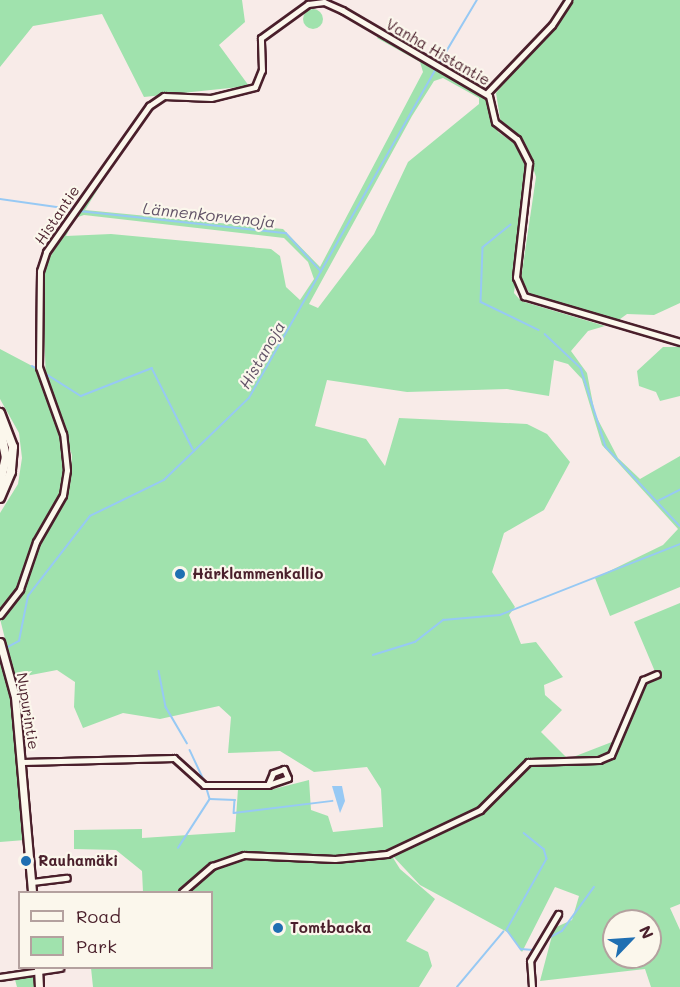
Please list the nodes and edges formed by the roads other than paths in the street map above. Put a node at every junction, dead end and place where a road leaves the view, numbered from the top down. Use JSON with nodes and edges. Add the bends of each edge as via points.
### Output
{"nodes":[{"id":1,"x":568,"y":0,"type":"edge"},
{"id":2,"x":297,"y":11,"type":"joint"},
{"id":3,"x":487,"y":93,"type":"junction"},
{"id":4,"x":680,"y":342,"type":"edge"},
{"id":5,"x":0,"y":413,"type":"edge"},
{"id":6,"x":0,"y":427,"type":"edge"},
{"id":7,"x":0,"y":484,"type":"edge"},
{"id":8,"x":0,"y":498,"type":"edge"},
{"id":9,"x":0,"y":615,"type":"edge"},
{"id":10,"x":0,"y":642,"type":"edge"},
{"id":11,"x":657,"y":674,"type":"dead end"},
{"id":12,"x":22,"y":762,"type":"junction"},
{"id":13,"x":268,"y":785,"type":"dead end"},
{"id":14,"x":67,"y":878,"type":"dead end"},
{"id":15,"x":32,"y":882,"type":"junction"},
{"id":16,"x":32,"y":891,"type":"edge"},
{"id":17,"x":183,"y":891,"type":"edge"},
{"id":18,"x":558,"y":914,"type":"dead end"},
{"id":19,"x":38,"y":970,"type":"edge"},
{"id":20,"x":0,"y":977,"type":"edge"},
{"id":21,"x":39,"y":987,"type":"edge"},
{"id":22,"x":532,"y":987,"type":"edge"}],
"edges":[{"from":1,"to":3,"type":"street","via":[[552,26]]},
{"from":2,"to":3,"type":"street","name":"Vanha Histantie","via":[[324,2]]},
{"from":2,"to":9,"type":"street","name":"Histantie","via":[[261,38],[258,85],[211,98],[164,96],[149,106],[46,252],[40,272],[39,367],[63,434],[67,470],[63,495],[36,542],[20,589]]},
{"from":3,"to":4,"type":"street","name":"Vanha Histantie","via":[[495,122],[517,139],[530,163],[517,268],[519,291],[634,333]]},
{"from":5,"to":8,"type":"highway","via":[[11,436],[13,460]]},
{"from":6,"to":7,"type":"highway","via":[[6,457]]},
{"from":10,"to":12,"type":"main road","name":"Nupurintie","via":[[15,697]]},
{"from":11,"to":17,"type":"street","via":[[643,680],[611,754],[599,760],[528,762],[480,810],[387,855],[335,859],[254,853],[212,866]]},
{"from":12,"to":13,"type":"street","via":[[174,758],[204,785]]},
{"from":12,"to":15,"type":"main road","name":"Nupurintie"},
{"from":14,"to":15,"type":"street"},
{"from":15,"to":16,"type":"main road","name":"Nupurintie"},
{"from":18,"to":22,"type":"street","via":[[530,961]]},
{"from":19,"to":20,"type":"street"},
{"from":19,"to":21,"type":"main road"}]}
